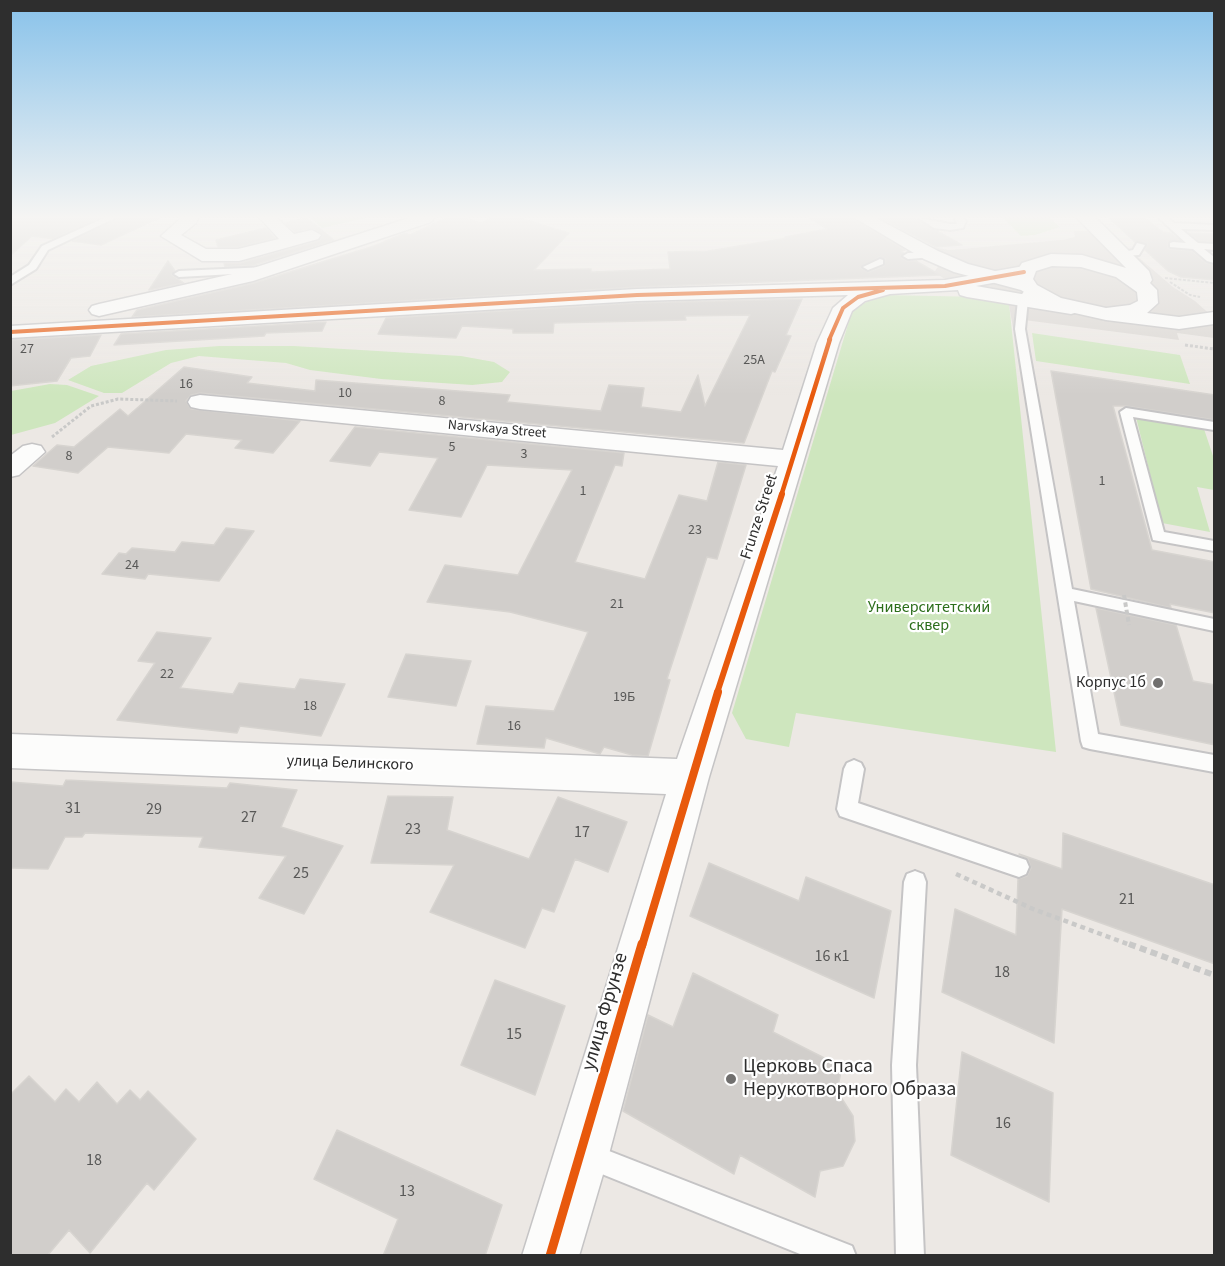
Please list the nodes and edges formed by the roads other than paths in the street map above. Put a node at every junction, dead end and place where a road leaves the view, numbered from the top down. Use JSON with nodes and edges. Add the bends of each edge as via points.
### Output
{"nodes":[{"id":1,"x":239,"y":277,"type":"edge"},
{"id":2,"x":952,"y":277,"type":"edge"},
{"id":3,"x":1015,"y":277,"type":"edge"},
{"id":4,"x":1037,"y":277,"type":"edge"},
{"id":5,"x":1127,"y":277,"type":"edge"},
{"id":6,"x":1141,"y":277,"type":"edge"},
{"id":7,"x":875,"y":278,"type":"junction"},
{"id":8,"x":994,"y":278,"type":"joint"},
{"id":9,"x":1028,"y":282,"type":"junction"},
{"id":10,"x":945,"y":286,"type":"junction"},
{"id":11,"x":1145,"y":287,"type":"junction"},
{"id":12,"x":1106,"y":314,"type":"junction"},
{"id":13,"x":1214,"y":318,"type":"edge"},
{"id":14,"x":40,"y":328,"type":"junction"},
{"id":15,"x":10,"y":332,"type":"edge"},
{"id":16,"x":200,"y":402,"type":"road end"},
{"id":17,"x":1215,"y":426,"type":"edge"},
{"id":18,"x":32,"y":452,"type":"road end"},
{"id":19,"x":793,"y":459,"type":"junction"},
{"id":20,"x":10,"y":470,"type":"edge"},
{"id":21,"x":1215,"y":546,"type":"edge"},
{"id":22,"x":1065,"y":593,"type":"junction"},
{"id":23,"x":1215,"y":625,"type":"edge"},
{"id":24,"x":10,"y":751,"type":"edge"},
{"id":25,"x":1215,"y":764,"type":"edge"},
{"id":26,"x":854,"y":769,"type":"dead end"},
{"id":27,"x":690,"y":777,"type":"junction"},
{"id":28,"x":1019,"y":867,"type":"dead end"},
{"id":29,"x":915,"y":882,"type":"dead end"},
{"id":30,"x":582,"y":1154,"type":"junction"},
{"id":31,"x":550,"y":1256,"type":"edge"},
{"id":32,"x":842,"y":1256,"type":"edge"},
{"id":33,"x":910,"y":1256,"type":"edge"}],
"edges":[{"from":1,"to":14,"type":"street","via":[[109,307]]},
{"from":2,"to":10,"type":"street"},
{"from":3,"to":9,"type":"street"},
{"from":4,"to":9,"type":"street"},
{"from":5,"to":11,"type":"street"},
{"from":6,"to":11,"type":"street"},
{"from":7,"to":10,"type":"street"},
{"from":7,"to":14,"type":"street"},
{"from":7,"to":19,"type":"street","name":"Frunze Street","via":[[843,308],[828,343]]},
{"from":8,"to":9,"type":"street"},
{"from":8,"to":10,"type":"street"},
{"from":9,"to":10,"type":"street"},
{"from":9,"to":12,"type":"street","via":[[1048,300]]},
{"from":9,"to":22,"type":"lane","via":[[1020,329]]},
{"from":11,"to":12,"type":"street","via":[[1150,299],[1145,307]]},
{"from":11,"to":13,"type":"street"},
{"from":12,"to":13,"type":"street","via":[[1179,323]]},
{"from":14,"to":15,"type":"street"},
{"from":16,"to":19,"type":"street","name":"Narvskaya Street"},
{"from":17,"to":21,"type":"lane","via":[[1126,412],[1158,536]]},
{"from":18,"to":20,"type":"street"},
{"from":19,"to":27,"type":"street","name":"Frunze Street"},
{"from":22,"to":23,"type":"lane"},
{"from":22,"to":25,"type":"lane","via":[[1090,741]]},
{"from":24,"to":27,"type":"street","name":"улица Белинского"},
{"from":26,"to":28,"type":"lane","via":[[847,809]]},
{"from":27,"to":30,"type":"street","name":"улица Фрунзе"},
{"from":29,"to":33,"type":"lane","via":[[904,1065]]},
{"from":30,"to":31,"type":"street","name":"улица Фрунзе"},
{"from":30,"to":32,"type":"lane"}]}
